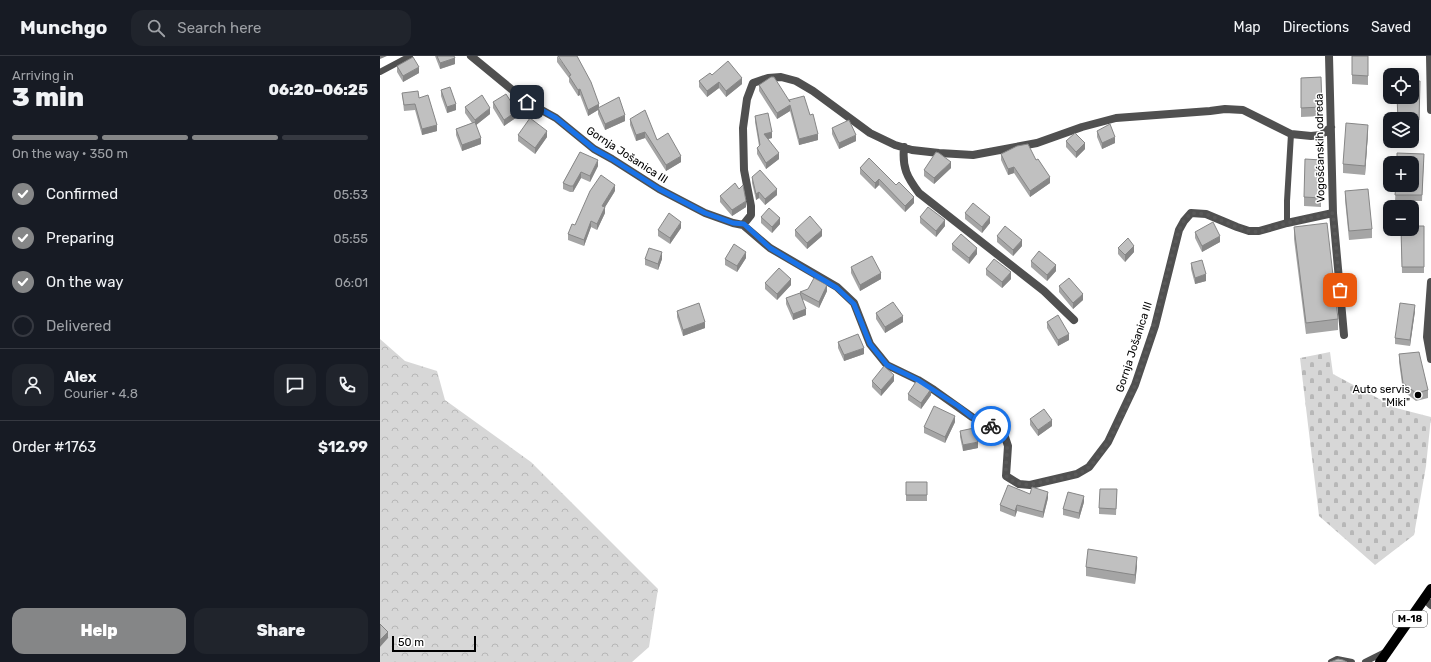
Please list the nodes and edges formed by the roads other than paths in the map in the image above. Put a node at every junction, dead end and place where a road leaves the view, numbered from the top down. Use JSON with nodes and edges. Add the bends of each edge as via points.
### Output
{"nodes":[{"id":1,"x":410,"y":56,"type":"edge"},
{"id":2,"x":471,"y":56,"type":"edge"},
{"id":3,"x":1330,"y":56,"type":"edge"},
{"id":4,"x":1430,"y":56,"type":"edge"},
{"id":5,"x":380,"y":72,"type":"edge"},
{"id":6,"x":1431,"y":110,"type":"edge"},
{"id":7,"x":1331,"y":127,"type":"junction"},
{"id":8,"x":1291,"y":134,"type":"junction"},
{"id":9,"x":904,"y":147,"type":"junction"},
{"id":10,"x":1333,"y":213,"type":"junction"},
{"id":11,"x":1287,"y":223,"type":"junction"},
{"id":12,"x":744,"y":224,"type":"junction"},
{"id":13,"x":1431,"y":282,"type":"edge"},
{"id":14,"x":1074,"y":320,"type":"dead end"},
{"id":15,"x":1344,"y":335,"type":"dead end"},
{"id":16,"x":1431,"y":358,"type":"edge"},
{"id":17,"x":1431,"y":588,"type":"edge"},
{"id":18,"x":1427,"y":602,"type":"edge"},
{"id":19,"x":1388,"y":650,"type":"junction"},
{"id":20,"x":1331,"y":662,"type":"edge"},
{"id":21,"x":1352,"y":662,"type":"edge"},
{"id":22,"x":1365,"y":662,"type":"edge"},
{"id":23,"x":1380,"y":662,"type":"edge"}],
"edges":[{"from":1,"to":5,"type":"lane"},
{"from":2,"to":12,"type":"street","name":"Gornja Jošanica III","via":[[527,102],[556,118],[594,149],[659,189],[705,213],[733,223]]},
{"from":3,"to":7,"type":"street","name":"Vogošćanskih odreda"},
{"from":4,"to":6,"type":"street"},
{"from":7,"to":8,"type":"street","via":[[1321,135]]},
{"from":7,"to":10,"type":"street","name":"Vogošćanskih odreda"},
{"from":8,"to":9,"type":"street","via":[[1243,110],[1225,108],[1116,118],[1037,143],[974,155],[912,150]]},
{"from":8,"to":11,"type":"lane"},
{"from":9,"to":12,"type":"street","via":[[870,133],[796,81],[781,77],[768,78],[753,84],[747,99],[744,128],[744,170],[751,206],[750,215]]},
{"from":9,"to":14,"type":"street","via":[[904,168],[919,193],[1044,291]]},
{"from":10,"to":11,"type":"street","name":"Gornja Jošanica III"},
{"from":10,"to":15,"type":"street","name":"Vogošćanskih odreda"},
{"from":11,"to":12,"type":"street","name":"Gornja Jošanica III","via":[[1259,232],[1249,231],[1206,214],[1191,213],[1179,230],[1155,326],[1136,386],[1108,442],[1089,467],[1077,474],[1030,485],[1020,484],[1006,476],[1008,446],[997,429],[972,417],[918,380],[887,365],[870,344],[854,304],[837,288],[770,248]]},
{"from":13,"to":16,"type":"street","via":[[1427,337]]},
{"from":17,"to":18,"type":"main road","number":"M-18"},
{"from":18,"to":19,"type":"main road","number":"M-18"},
{"from":19,"to":22,"type":"lane"},
{"from":19,"to":23,"type":"main road","number":"M-18"},
{"from":20,"to":21,"type":"lane","via":[[1337,658]]}]}
